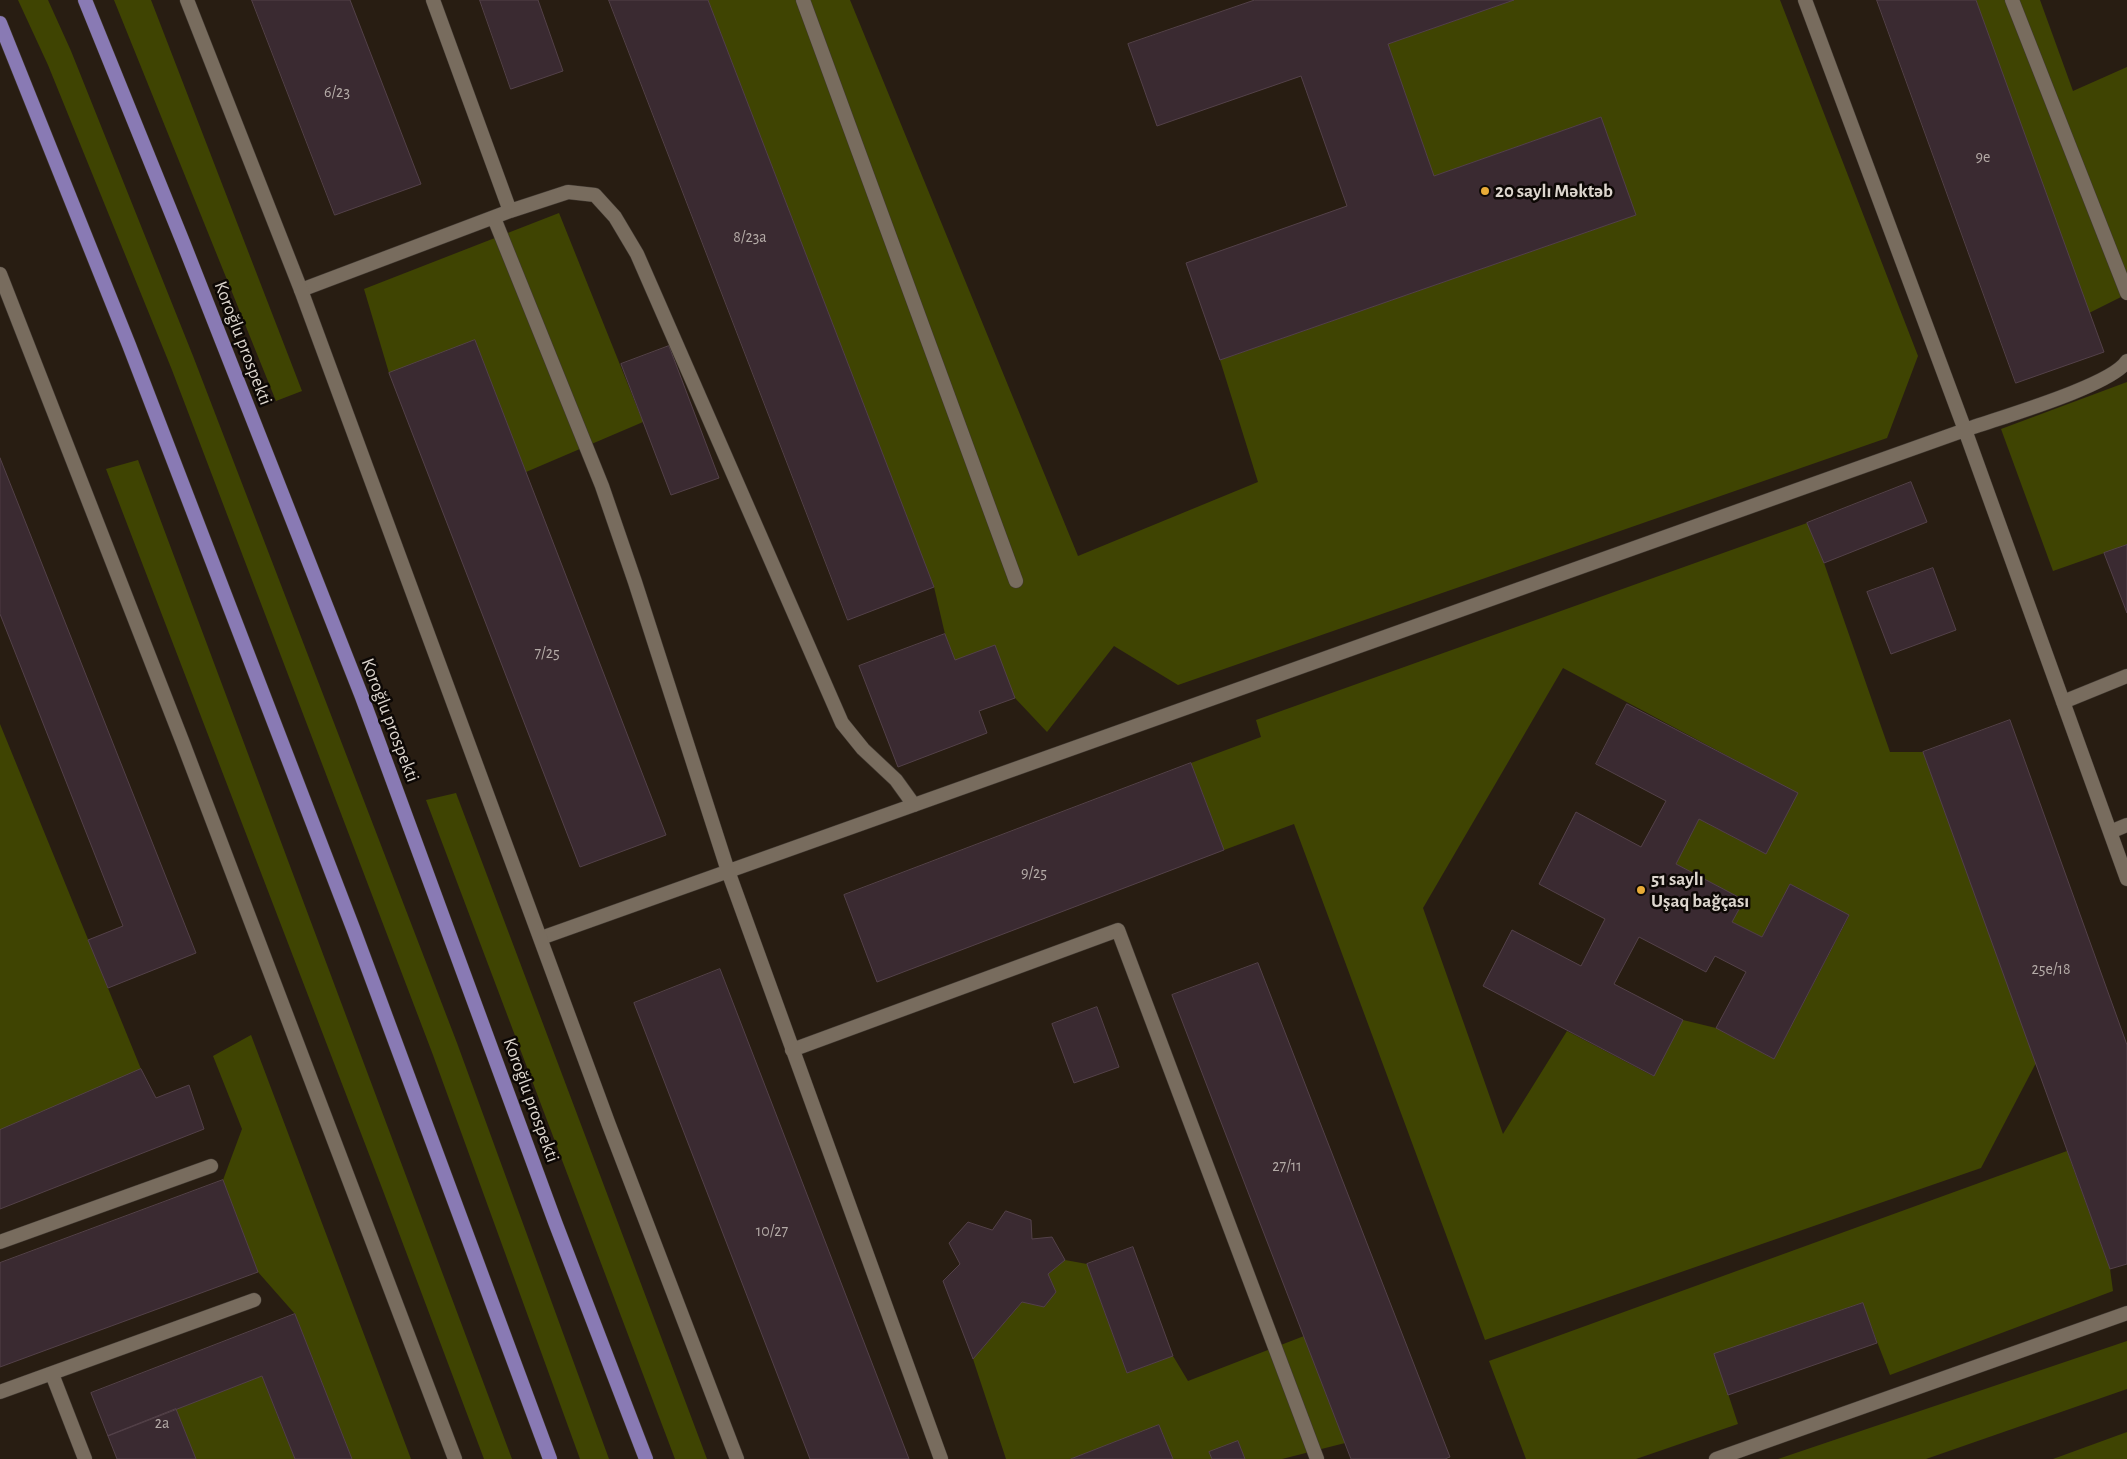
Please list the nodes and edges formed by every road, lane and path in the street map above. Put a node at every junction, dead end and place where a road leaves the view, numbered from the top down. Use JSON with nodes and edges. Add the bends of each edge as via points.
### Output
{"nodes":[{"id":1,"x":85,"y":0,"type":"edge"},
{"id":2,"x":187,"y":0,"type":"edge"},
{"id":3,"x":434,"y":0,"type":"edge"},
{"id":4,"x":803,"y":0,"type":"edge"},
{"id":5,"x":1805,"y":0,"type":"edge"},
{"id":6,"x":2012,"y":0,"type":"edge"},
{"id":7,"x":0,"y":23,"type":"edge"},
{"id":8,"x":510,"y":211,"type":"junction"},
{"id":9,"x":494,"y":218,"type":"junction"},
{"id":10,"x":0,"y":274,"type":"edge"},
{"id":11,"x":301,"y":290,"type":"junction"},
{"id":12,"x":2127,"y":293,"type":"edge"},
{"id":13,"x":2127,"y":362,"type":"edge"},
{"id":14,"x":1965,"y":430,"type":"junction"},
{"id":15,"x":1016,"y":581,"type":"dead end"},
{"id":16,"x":2127,"y":676,"type":"edge"},
{"id":17,"x":2063,"y":702,"type":"junction"},
{"id":18,"x":914,"y":805,"type":"junction"},
{"id":19,"x":2127,"y":825,"type":"edge"},
{"id":20,"x":2110,"y":832,"type":"junction"},
{"id":21,"x":728,"y":872,"type":"junction"},
{"id":22,"x":2127,"y":879,"type":"edge"},
{"id":23,"x":541,"y":938,"type":"junction"},
{"id":24,"x":792,"y":1050,"type":"junction"},
{"id":25,"x":211,"y":1166,"type":"dead end"},
{"id":26,"x":0,"y":1242,"type":"edge"},
{"id":27,"x":254,"y":1300,"type":"dead end"},
{"id":28,"x":2127,"y":1313,"type":"edge"},
{"id":29,"x":52,"y":1374,"type":"junction"},
{"id":30,"x":0,"y":1392,"type":"edge"},
{"id":31,"x":85,"y":1459,"type":"edge"},
{"id":32,"x":455,"y":1459,"type":"edge"},
{"id":33,"x":550,"y":1459,"type":"edge"},
{"id":34,"x":646,"y":1459,"type":"edge"},
{"id":35,"x":737,"y":1459,"type":"edge"},
{"id":36,"x":941,"y":1459,"type":"edge"},
{"id":37,"x":1317,"y":1459,"type":"edge"},
{"id":38,"x":1716,"y":1459,"type":"edge"}],
"edges":[{"from":1,"to":34,"type":"main road","name":"Koroğlu prospekti","via":[[362,697]]},
{"from":2,"to":11,"type":"street"},
{"from":3,"to":8,"type":"street"},
{"from":4,"to":15,"type":"street"},
{"from":5,"to":14,"type":"street"},
{"from":6,"to":12,"type":"street"},
{"from":7,"to":33,"type":"main road","via":[[129,345],[353,928]]},
{"from":8,"to":9,"type":"street"},
{"from":8,"to":18,"type":"street","via":[[568,192],[596,195],[615,217],[637,254],[842,723],[896,780]]},
{"from":9,"to":11,"type":"street"},
{"from":9,"to":21,"type":"street","via":[[602,486]]},
{"from":10,"to":32,"type":"street","via":[[194,770]]},
{"from":11,"to":23,"type":"street"},
{"from":13,"to":14,"type":"street","via":[[2097,384]]},
{"from":14,"to":17,"type":"street"},
{"from":14,"to":18,"type":"street"},
{"from":16,"to":17,"type":"street"},
{"from":17,"to":20,"type":"street"},
{"from":18,"to":21,"type":"street"},
{"from":19,"to":20,"type":"street"},
{"from":20,"to":22,"type":"street"},
{"from":21,"to":23,"type":"street"},
{"from":21,"to":24,"type":"street"},
{"from":23,"to":35,"type":"street"},
{"from":24,"to":36,"type":"street"},
{"from":24,"to":37,"type":"street","via":[[1118,930]]},
{"from":25,"to":26,"type":"street"},
{"from":27,"to":29,"type":"street"},
{"from":28,"to":38,"type":"street"},
{"from":29,"to":30,"type":"street"},
{"from":29,"to":31,"type":"street"}]}
